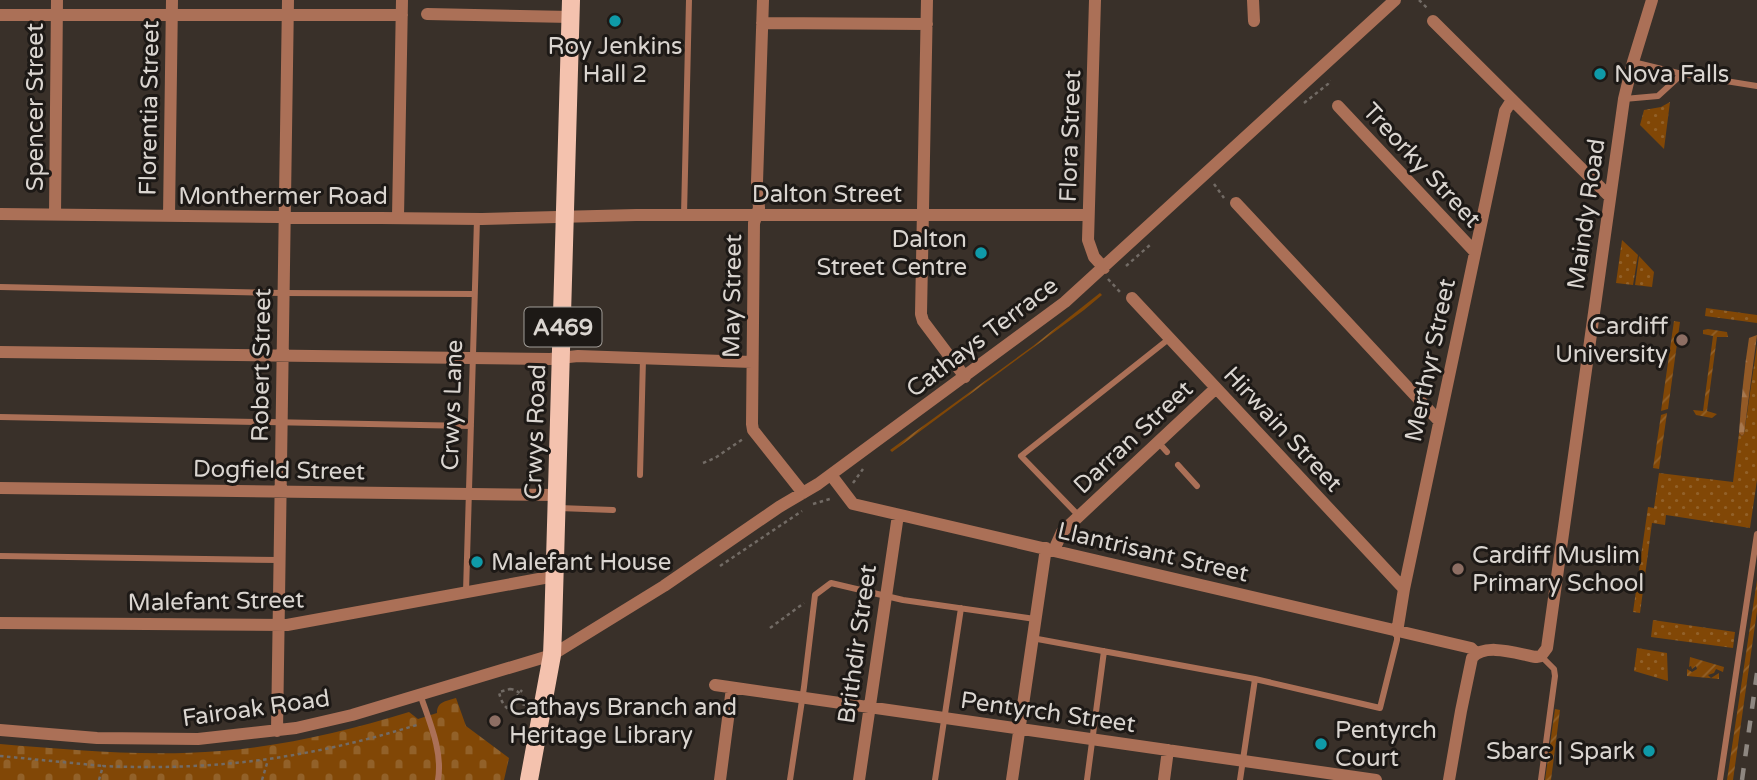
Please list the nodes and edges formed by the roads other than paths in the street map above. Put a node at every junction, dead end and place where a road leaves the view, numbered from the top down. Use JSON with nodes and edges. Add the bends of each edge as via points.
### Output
{"nodes":[{"id":1,"x":57,"y":0,"type":"edge"},
{"id":2,"x":172,"y":0,"type":"edge"},
{"id":3,"x":288,"y":0,"type":"edge"},
{"id":4,"x":402,"y":0,"type":"edge"},
{"id":5,"x":689,"y":0,"type":"edge"},
{"id":6,"x":763,"y":0,"type":"edge"},
{"id":7,"x":927,"y":0,"type":"edge"},
{"id":8,"x":1095,"y":0,"type":"edge"},
{"id":9,"x":1253,"y":0,"type":"edge"},
{"id":10,"x":1395,"y":0,"type":"edge"},
{"id":11,"x":1652,"y":0,"type":"edge"},
{"id":12,"x":571,"y":8,"type":"edge"},
{"id":13,"x":427,"y":14,"type":"dead end"},
{"id":14,"x":0,"y":15,"type":"edge"},
{"id":15,"x":56,"y":15,"type":"junction"},
{"id":16,"x":288,"y":15,"type":"junction"},
{"id":17,"x":402,"y":15,"type":"junction"},
{"id":18,"x":171,"y":16,"type":"junction"},
{"id":19,"x":1254,"y":21,"type":"dead end"},
{"id":20,"x":1433,"y":21,"type":"dead end"},
{"id":21,"x":762,"y":23,"type":"junction"},
{"id":22,"x":926,"y":24,"type":"junction"},
{"id":23,"x":1633,"y":62,"type":"junction"},
{"id":24,"x":1682,"y":74,"type":"junction"},
{"id":25,"x":1757,"y":86,"type":"edge"},
{"id":26,"x":1624,"y":99,"type":"junction"},
{"id":27,"x":1512,"y":100,"type":"junction"},
{"id":28,"x":1338,"y":106,"type":"dead end"},
{"id":29,"x":1609,"y":196,"type":"junction"},
{"id":30,"x":1236,"y":203,"type":"dead end"},
{"id":31,"x":0,"y":214,"type":"edge"},
{"id":32,"x":55,"y":215,"type":"junction"},
{"id":33,"x":684,"y":215,"type":"junction"},
{"id":34,"x":757,"y":215,"type":"junction"},
{"id":35,"x":922,"y":215,"type":"junction"},
{"id":36,"x":1088,"y":215,"type":"junction"},
{"id":37,"x":169,"y":216,"type":"junction"},
{"id":38,"x":284,"y":217,"type":"junction"},
{"id":39,"x":398,"y":217,"type":"junction"},
{"id":40,"x":566,"y":218,"type":"junction"},
{"id":41,"x":477,"y":219,"type":"junction"},
{"id":42,"x":1475,"y":252,"type":"junction"},
{"id":43,"x":1104,"y":268,"type":"junction"},
{"id":44,"x":0,"y":288,"type":"edge"},
{"id":45,"x":283,"y":293,"type":"junction"},
{"id":46,"x":474,"y":294,"type":"junction"},
{"id":47,"x":1132,"y":298,"type":"dead end"},
{"id":48,"x":1170,"y":338,"type":"junction"},
{"id":49,"x":0,"y":352,"type":"edge"},
{"id":50,"x":282,"y":356,"type":"junction"},
{"id":51,"x":473,"y":358,"type":"junction"},
{"id":52,"x":562,"y":358,"type":"junction"},
{"id":53,"x":643,"y":359,"type":"junction"},
{"id":54,"x":752,"y":362,"type":"junction"},
{"id":55,"x":965,"y":377,"type":"junction"},
{"id":56,"x":1216,"y":388,"type":"junction"},
{"id":57,"x":0,"y":417,"type":"edge"},
{"id":58,"x":1439,"y":421,"type":"junction"},
{"id":59,"x":281,"y":423,"type":"junction"},
{"id":60,"x":471,"y":426,"type":"junction"},
{"id":61,"x":1178,"y":465,"type":"dead end"},
{"id":62,"x":640,"y":475,"type":"dead end"},
{"id":63,"x":831,"y":475,"type":"junction"},
{"id":64,"x":1196,"y":486,"type":"dead end"},
{"id":65,"x":0,"y":488,"type":"edge"},
{"id":66,"x":280,"y":491,"type":"junction"},
{"id":67,"x":803,"y":493,"type":"junction"},
{"id":68,"x":468,"y":494,"type":"junction"},
{"id":69,"x":557,"y":501,"type":"junction"},
{"id":70,"x":613,"y":510,"type":"dead end"},
{"id":71,"x":898,"y":515,"type":"junction"},
{"id":72,"x":1079,"y":516,"type":"junction"},
{"id":73,"x":1757,"y":534,"type":"edge"},
{"id":74,"x":1050,"y":549,"type":"junction"},
{"id":75,"x":0,"y":556,"type":"edge"},
{"id":76,"x":279,"y":559,"type":"junction"},
{"id":77,"x":555,"y":576,"type":"junction"},
{"id":78,"x":1404,"y":589,"type":"junction"},
{"id":79,"x":466,"y":592,"type":"junction"},
{"id":80,"x":886,"y":596,"type":"junction"},
{"id":81,"x":961,"y":608,"type":"junction"},
{"id":82,"x":1035,"y":619,"type":"junction"},
{"id":83,"x":0,"y":623,"type":"edge"},
{"id":84,"x":278,"y":625,"type":"junction"},
{"id":85,"x":1397,"y":632,"type":"junction"},
{"id":86,"x":1032,"y":638,"type":"junction"},
{"id":87,"x":1104,"y":651,"type":"junction"},
{"id":88,"x":1476,"y":653,"type":"junction"},
{"id":89,"x":552,"y":655,"type":"junction"},
{"id":90,"x":1541,"y":656,"type":"junction"},
{"id":91,"x":1255,"y":679,"type":"junction"},
{"id":92,"x":715,"y":685,"type":"dead end"},
{"id":93,"x":732,"y":688,"type":"junction"},
{"id":94,"x":420,"y":694,"type":"junction"},
{"id":95,"x":802,"y":698,"type":"junction"},
{"id":96,"x":870,"y":708,"type":"junction"},
{"id":97,"x":943,"y":719,"type":"junction"},
{"id":98,"x":1019,"y":729,"type":"junction"},
{"id":99,"x":0,"y":730,"type":"edge"},
{"id":100,"x":276,"y":731,"type":"junction"},
{"id":101,"x":1092,"y":739,"type":"junction"},
{"id":102,"x":1168,"y":750,"type":"junction"},
{"id":103,"x":1243,"y":761,"type":"junction"},
{"id":104,"x":438,"y":780,"type":"edge"},
{"id":105,"x":529,"y":780,"type":"edge"},
{"id":106,"x":720,"y":780,"type":"edge"},
{"id":107,"x":790,"y":780,"type":"edge"},
{"id":108,"x":859,"y":780,"type":"edge"},
{"id":109,"x":935,"y":780,"type":"edge"},
{"id":110,"x":1012,"y":780,"type":"edge"},
{"id":111,"x":1087,"y":780,"type":"edge"},
{"id":112,"x":1164,"y":780,"type":"edge"},
{"id":113,"x":1240,"y":780,"type":"edge"},
{"id":114,"x":1376,"y":780,"type":"edge"},
{"id":115,"x":1449,"y":780,"type":"edge"},
{"id":116,"x":1541,"y":780,"type":"edge"},
{"id":117,"x":1720,"y":780,"type":"edge"}],
"edges":[{"from":1,"to":15,"type":"street","name":"Spencer Street"},
{"from":2,"to":18,"type":"street","name":"Florentia Street"},
{"from":3,"to":16,"type":"street","name":"Robert Street"},
{"from":4,"to":17,"type":"street"},
{"from":5,"to":33,"type":"lane"},
{"from":6,"to":21,"type":"street","name":"May Street"},
{"from":7,"to":22,"type":"street"},
{"from":8,"to":36,"type":"street","name":"Flora Street"},
{"from":9,"to":19,"type":"street"},
{"from":10,"to":43,"type":"street","name":"Cathays Terrace"},
{"from":11,"to":23,"type":"street","name":"Maindy Road"},
{"from":12,"to":13,"type":"street"},
{"from":12,"to":40,"type":"main road","name":"Crwys Road","number":"A469"},
{"from":14,"to":15,"type":"street"},
{"from":15,"to":18,"type":"street"},
{"from":15,"to":32,"type":"street","name":"Spencer Street"},
{"from":16,"to":17,"type":"street"},
{"from":16,"to":18,"type":"street"},
{"from":16,"to":38,"type":"street","name":"Robert Street"},
{"from":17,"to":39,"type":"street"},
{"from":18,"to":37,"type":"street","name":"Florentia Street"},
{"from":20,"to":27,"type":"street"},
{"from":21,"to":22,"type":"street"},
{"from":21,"to":34,"type":"street","name":"May Street"},
{"from":22,"to":35,"type":"street"},
{"from":23,"to":24,"type":"lane"},
{"from":23,"to":26,"type":"street","name":"Maindy Road"},
{"from":24,"to":25,"type":"lane"},
{"from":24,"to":26,"type":"lane","via":[[1658,96]]},
{"from":26,"to":29,"type":"street","name":"Maindy Road"},
{"from":27,"to":29,"type":"street"},
{"from":27,"to":42,"type":"street","name":"Merthyr Street","via":[[1506,106]]},
{"from":28,"to":42,"type":"street","name":"Treorky Street"},
{"from":29,"to":90,"type":"street","name":"Maindy Road","via":[[1547,648]]},
{"from":30,"to":58,"type":"street"},
{"from":31,"to":32,"type":"street","name":"Monthermer Road"},
{"from":32,"to":37,"type":"street","name":"Monthermer Road"},
{"from":33,"to":34,"type":"street","name":"Dalton Street"},
{"from":33,"to":40,"type":"street","name":"Dalton Street"},
{"from":34,"to":35,"type":"street","name":"Dalton Street"},
{"from":34,"to":54,"type":"street","name":"May Street"},
{"from":35,"to":36,"type":"street","name":"Dalton Street"},
{"from":35,"to":55,"type":"street","via":[[921,314]]},
{"from":36,"to":43,"type":"street","name":"Flora Street","via":[[1089,245]]},
{"from":37,"to":38,"type":"street","name":"Monthermer Road"},
{"from":38,"to":39,"type":"street","name":"Monthermer Road"},
{"from":38,"to":45,"type":"street","name":"Robert Street"},
{"from":39,"to":41,"type":"street","name":"Monthermer Road"},
{"from":40,"to":41,"type":"street","name":"Monthermer Road"},
{"from":40,"to":52,"type":"main road","name":"Crwys Road","number":"A469"},
{"from":41,"to":46,"type":"lane","name":"Crwys Lane"},
{"from":42,"to":58,"type":"street","name":"Merthyr Street"},
{"from":43,"to":55,"type":"street","name":"Cathays Terrace"},
{"from":44,"to":45,"type":"lane"},
{"from":45,"to":46,"type":"lane"},
{"from":45,"to":50,"type":"street","name":"Robert Street"},
{"from":46,"to":51,"type":"lane","name":"Crwys Lane"},
{"from":47,"to":48,"type":"street","name":"Hirwain Street"},
{"from":48,"to":56,"type":"street","name":"Hirwain Street"},
{"from":48,"to":72,"type":"lane","via":[[1021,456]]},
{"from":49,"to":50,"type":"street"},
{"from":50,"to":51,"type":"street"},
{"from":50,"to":59,"type":"street","name":"Robert Street"},
{"from":51,"to":52,"type":"street"},
{"from":51,"to":60,"type":"lane","name":"Crwys Lane"},
{"from":52,"to":53,"type":"street"},
{"from":52,"to":69,"type":"main road","name":"Crwys Road","number":"A469"},
{"from":53,"to":54,"type":"street"},
{"from":53,"to":62,"type":"lane"},
{"from":54,"to":67,"type":"street","name":"May Street","via":[[753,430]]},
{"from":55,"to":63,"type":"street","name":"Cathays Terrace"},
{"from":56,"to":72,"type":"street","name":"Darran Street","via":[[1162,447]]},
{"from":56,"to":78,"type":"street","name":"Hirwain Street"},
{"from":57,"to":59,"type":"lane"},
{"from":58,"to":78,"type":"street","name":"Merthyr Street"},
{"from":59,"to":60,"type":"lane"},
{"from":59,"to":66,"type":"street","name":"Robert Street"},
{"from":60,"to":68,"type":"lane","name":"Crwys Lane"},
{"from":61,"to":64,"type":"lane"},
{"from":63,"to":67,"type":"street","name":"Cathays Terrace"},
{"from":63,"to":71,"type":"street","name":"Llantrisant Street","via":[[853,504]]},
{"from":65,"to":66,"type":"street","name":"Dogfield Street"},
{"from":66,"to":68,"type":"street","name":"Dogfield Street"},
{"from":66,"to":76,"type":"street","name":"Robert Street"},
{"from":67,"to":89,"type":"street","name":"Cathays Terrace"},
{"from":68,"to":69,"type":"street","name":"Dogfield Street"},
{"from":68,"to":79,"type":"lane","name":"Crwys Lane"},
{"from":69,"to":70,"type":"lane"},
{"from":69,"to":77,"type":"main road","name":"Crwys Road","number":"A469"},
{"from":71,"to":74,"type":"street","name":"Llantrisant Street"},
{"from":71,"to":80,"type":"street","name":"Brithdir Street"},
{"from":72,"to":74,"type":"street","name":"Darran Street"},
{"from":73,"to":117,"type":"lane"},
{"from":74,"to":82,"type":"street"},
{"from":74,"to":85,"type":"street","name":"Llantrisant Street"},
{"from":75,"to":76,"type":"lane"},
{"from":76,"to":84,"type":"street","name":"Robert Street"},
{"from":77,"to":79,"type":"street","name":"Malefant Street"},
{"from":77,"to":89,"type":"main road","name":"Crwys Road","number":"A469"},
{"from":78,"to":85,"type":"street","name":"Merthyr Street"},
{"from":79,"to":84,"type":"street","name":"Malefant Street"},
{"from":80,"to":81,"type":"lane"},
{"from":80,"to":95,"type":"lane","via":[[831,583],[815,595]]},
{"from":80,"to":96,"type":"street","name":"Brithdir Street"},
{"from":81,"to":82,"type":"lane"},
{"from":81,"to":97,"type":"lane"},
{"from":82,"to":86,"type":"street"},
{"from":83,"to":84,"type":"street","name":"Malefant Street"},
{"from":84,"to":100,"type":"street","name":"Robert Street"},
{"from":85,"to":88,"type":"street","name":"Llantrisant Street","via":[[1471,648]]},
{"from":85,"to":91,"type":"lane","via":[[1380,708]]},
{"from":86,"to":87,"type":"lane"},
{"from":86,"to":98,"type":"street"},
{"from":87,"to":91,"type":"lane"},
{"from":87,"to":101,"type":"lane"},
{"from":88,"to":90,"type":"street"},
{"from":88,"to":115,"type":"street","via":[[1470,664]]},
{"from":89,"to":94,"type":"street","name":"Fairoak Road"},
{"from":89,"to":105,"type":"main road","number":"A469"},
{"from":90,"to":116,"type":"lane","via":[[1555,676]]},
{"from":91,"to":103,"type":"lane"},
{"from":92,"to":93,"type":"street","name":"Pentyrch Street"},
{"from":93,"to":95,"type":"street","name":"Pentyrch Street"},
{"from":93,"to":106,"type":"street"},
{"from":94,"to":100,"type":"street","name":"Fairoak Road"},
{"from":94,"to":104,"type":"lane","via":[[440,761]]},
{"from":95,"to":96,"type":"street","name":"Pentyrch Street"},
{"from":95,"to":107,"type":"lane"},
{"from":96,"to":97,"type":"street","name":"Pentyrch Street"},
{"from":96,"to":108,"type":"street","name":"Brithdir Street"},
{"from":97,"to":98,"type":"street","name":"Pentyrch Street"},
{"from":97,"to":109,"type":"lane"},
{"from":98,"to":101,"type":"street","name":"Pentyrch Street"},
{"from":98,"to":110,"type":"street"},
{"from":99,"to":100,"type":"street","name":"Fairoak Road","via":[[178,740]]},
{"from":101,"to":102,"type":"street","name":"Pentyrch Street"},
{"from":101,"to":111,"type":"lane"},
{"from":102,"to":103,"type":"street","name":"Pentyrch Street"},
{"from":102,"to":112,"type":"street"},
{"from":103,"to":113,"type":"lane"},
{"from":103,"to":114,"type":"street","name":"Pentyrch Street"}]}
